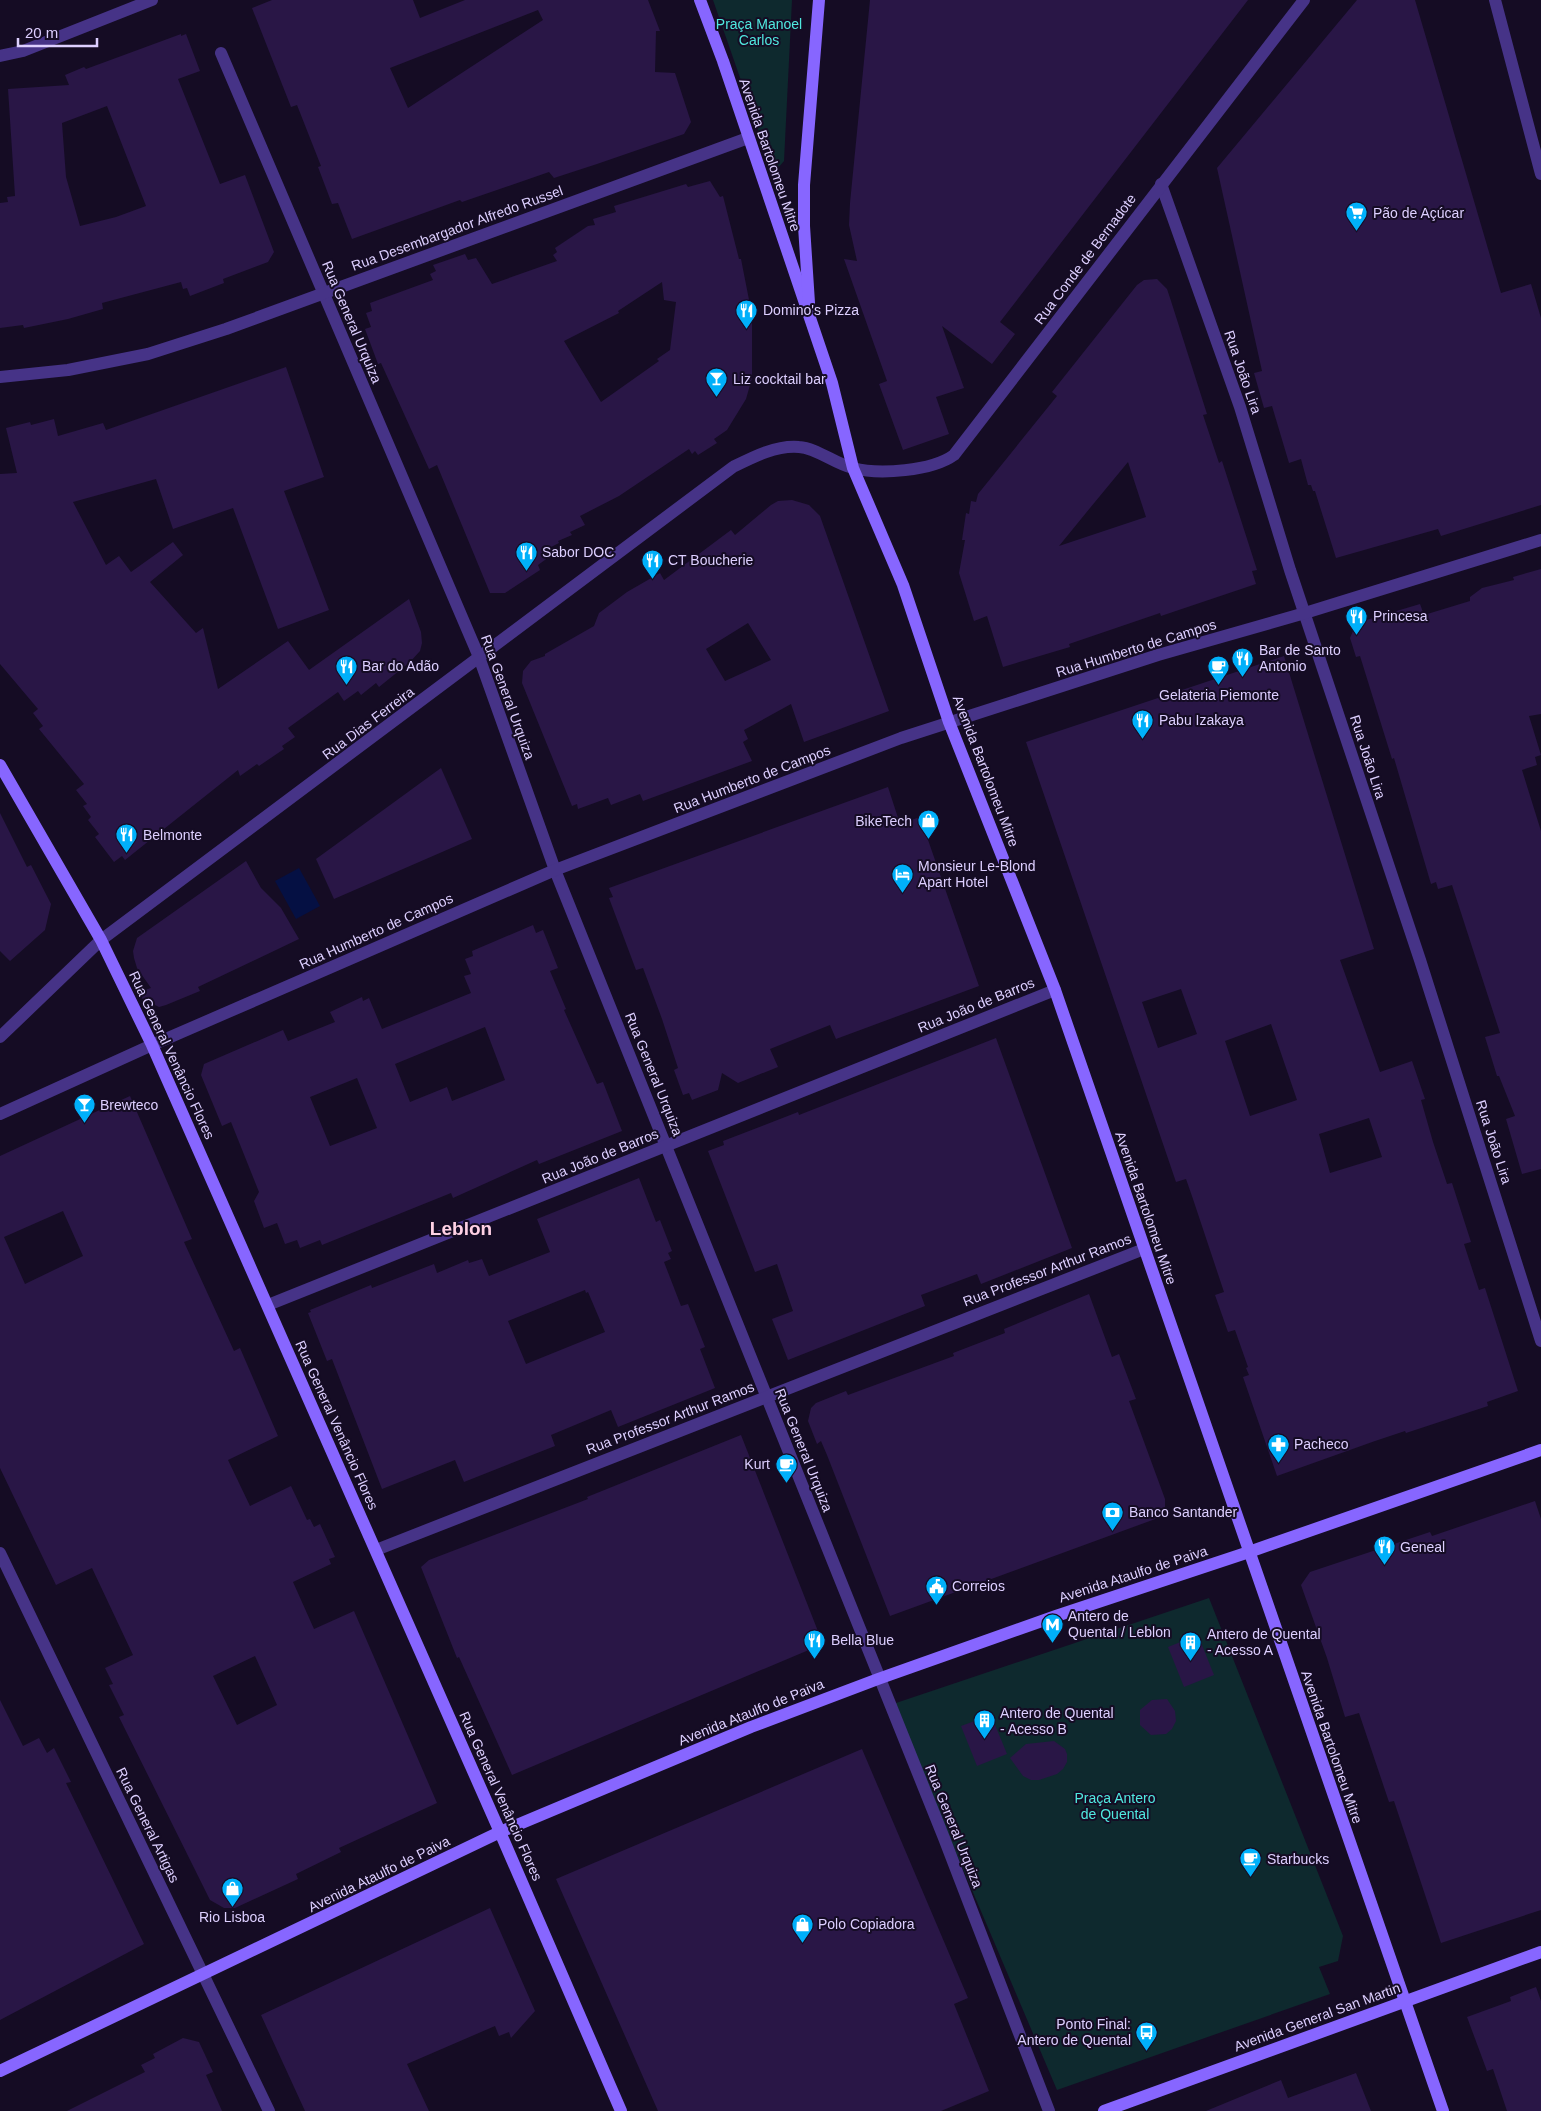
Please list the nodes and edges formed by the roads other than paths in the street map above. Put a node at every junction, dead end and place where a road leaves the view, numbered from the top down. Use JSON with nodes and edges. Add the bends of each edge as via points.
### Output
{"nodes":[{"id":1,"x":152,"y":0,"type":"edge"},
{"id":2,"x":700,"y":0,"type":"edge"},
{"id":3,"x":819,"y":0,"type":"edge"},
{"id":4,"x":1304,"y":0,"type":"edge"},
{"id":5,"x":1495,"y":0,"type":"edge"},
{"id":6,"x":222,"y":53,"type":"dead end"},
{"id":7,"x":0,"y":56,"type":"edge"},
{"id":8,"x":748,"y":138,"type":"junction"},
{"id":9,"x":1541,"y":174,"type":"edge"},
{"id":10,"x":1161,"y":184,"type":"junction"},
{"id":11,"x":324,"y":293,"type":"junction"},
{"id":12,"x":810,"y":320,"type":"junction"},
{"id":13,"x":0,"y":377,"type":"edge"},
{"id":14,"x":853,"y":468,"type":"junction"},
{"id":15,"x":1541,"y":540,"type":"edge"},
{"id":16,"x":1305,"y":613,"type":"junction"},
{"id":17,"x":479,"y":657,"type":"junction"},
{"id":18,"x":949,"y":722,"type":"junction"},
{"id":19,"x":0,"y":765,"type":"edge"},
{"id":20,"x":555,"y":870,"type":"junction"},
{"id":21,"x":101,"y":940,"type":"junction"},
{"id":22,"x":1055,"y":990,"type":"junction"},
{"id":23,"x":0,"y":1037,"type":"edge"},
{"id":24,"x":152,"y":1045,"type":"junction"},
{"id":25,"x":0,"y":1114,"type":"edge"},
{"id":26,"x":666,"y":1146,"type":"junction"},
{"id":27,"x":1144,"y":1249,"type":"junction"},
{"id":28,"x":268,"y":1305,"type":"junction"},
{"id":29,"x":1541,"y":1341,"type":"edge"},
{"id":30,"x":766,"y":1397,"type":"junction"},
{"id":31,"x":1541,"y":1450,"type":"edge"},
{"id":32,"x":376,"y":1550,"type":"junction"},
{"id":33,"x":1249,"y":1552,"type":"junction"},
{"id":34,"x":0,"y":1553,"type":"edge"},
{"id":35,"x":878,"y":1678,"type":"junction"},
{"id":36,"x":500,"y":1832,"type":"junction"},
{"id":37,"x":1541,"y":1952,"type":"edge"},
{"id":38,"x":205,"y":1974,"type":"junction"},
{"id":39,"x":1406,"y":2000,"type":"junction"},
{"id":40,"x":0,"y":2071,"type":"edge"},
{"id":41,"x":269,"y":2111,"type":"edge"},
{"id":42,"x":621,"y":2111,"type":"edge"},
{"id":43,"x":1048,"y":2111,"type":"edge"},
{"id":44,"x":1104,"y":2111,"type":"edge"},
{"id":45,"x":1443,"y":2111,"type":"edge"}],
"edges":[{"from":1,"to":7,"type":"street","via":[[23,51]]},
{"from":2,"to":8,"type":"main road","name":"Avenida Bartolomeu Mitre"},
{"from":3,"to":12,"type":"main road","name":"Avenida Bartolomeu Mitre","via":[[804,185]]},
{"from":4,"to":10,"type":"street","name":"Rua Conde de Bernadote"},
{"from":5,"to":9,"type":"street"},
{"from":6,"to":11,"type":"street","name":"Rua General Urquiza"},
{"from":8,"to":11,"type":"street","name":"Rua Desembargador Alfredo Russel"},
{"from":8,"to":12,"type":"main road","name":"Avenida Bartolomeu Mitre"},
{"from":10,"to":14,"type":"street","name":"Rua Conde de Bernadote","via":[[954,455],[943,463],[903,471]]},
{"from":10,"to":16,"type":"street","name":"Rua João Lira","via":[[1240,407]]},
{"from":11,"to":13,"type":"street","name":"Rua Desembargador Alfredo Russel","via":[[148,354],[68,370]]},
{"from":11,"to":17,"type":"street","name":"Rua General Urquiza"},
{"from":12,"to":14,"type":"main road","name":"Avenida Bartolomeu Mitre","via":[[832,383]]},
{"from":14,"to":17,"type":"street","name":"Rua Dias Ferreira","via":[[800,446],[776,449],[733,467]]},
{"from":14,"to":18,"type":"main road","name":"Avenida Bartolomeu Mitre","via":[[903,585]]},
{"from":15,"to":16,"type":"street","name":"Rua Humberto de Campos"},
{"from":16,"to":18,"type":"street","name":"Rua Humberto de Campos","via":[[1158,655]]},
{"from":16,"to":29,"type":"street","name":"Rua João Lira"},
{"from":17,"to":20,"type":"street","name":"Rua General Urquiza"},
{"from":17,"to":21,"type":"street","name":"Rua Dias Ferreira"},
{"from":18,"to":20,"type":"street","name":"Rua Humberto de Campos"},
{"from":18,"to":22,"type":"main road","name":"Avenida Bartolomeu Mitre"},
{"from":19,"to":21,"type":"main road","name":"Rua General Venâncio Flores"},
{"from":20,"to":24,"type":"street","name":"Rua Humberto de Campos"},
{"from":20,"to":26,"type":"street","name":"Rua General Urquiza"},
{"from":21,"to":23,"type":"street","name":"Rua Dias Ferreira"},
{"from":21,"to":24,"type":"main road","name":"Rua General Venâncio Flores"},
{"from":22,"to":26,"type":"street","name":"Rua João de Barros"},
{"from":22,"to":27,"type":"main road","name":"Avenida Bartolomeu Mitre"},
{"from":24,"to":25,"type":"street","name":"Rua Humberto de Campos"},
{"from":24,"to":28,"type":"main road","name":"Rua General Venâncio Flores"},
{"from":26,"to":28,"type":"street","name":"Rua João de Barros"},
{"from":26,"to":30,"type":"street","name":"Rua General Urquiza"},
{"from":27,"to":30,"type":"street","name":"Rua Professor Arthur Ramos"},
{"from":27,"to":33,"type":"main road","name":"Avenida Bartolomeu Mitre"},
{"from":28,"to":32,"type":"main road","name":"Rua General Venâncio Flores"},
{"from":30,"to":32,"type":"street","name":"Rua Professor Arthur Ramos"},
{"from":30,"to":35,"type":"street","name":"Rua General Urquiza"},
{"from":31,"to":33,"type":"main road","name":"Avenida Ataulfo de Paiva"},
{"from":32,"to":36,"type":"main road","name":"Rua General Venâncio Flores"},
{"from":33,"to":35,"type":"main road","name":"Avenida Ataulfo de Paiva"},
{"from":33,"to":39,"type":"main road","name":"Avenida Bartolomeu Mitre"},
{"from":34,"to":38,"type":"street","name":"Rua General Artigas"},
{"from":35,"to":36,"type":"main road","name":"Avenida Ataulfo de Paiva","via":[[751,1727]]},
{"from":35,"to":43,"type":"street","name":"Rua General Urquiza","via":[[944,1838]]},
{"from":36,"to":38,"type":"main road","name":"Avenida Ataulfo de Paiva"},
{"from":36,"to":42,"type":"main road","name":"Rua General Venâncio Flores"},
{"from":37,"to":39,"type":"main road","name":"Avenida General San Martin"},
{"from":38,"to":40,"type":"main road","name":"Avenida Ataulfo de Paiva"},
{"from":38,"to":41,"type":"street","name":"Rua General Artigas"},
{"from":39,"to":44,"type":"main road","name":"Avenida General San Martin"},
{"from":39,"to":45,"type":"main road","name":"Avenida Bartolomeu Mitre"}]}
